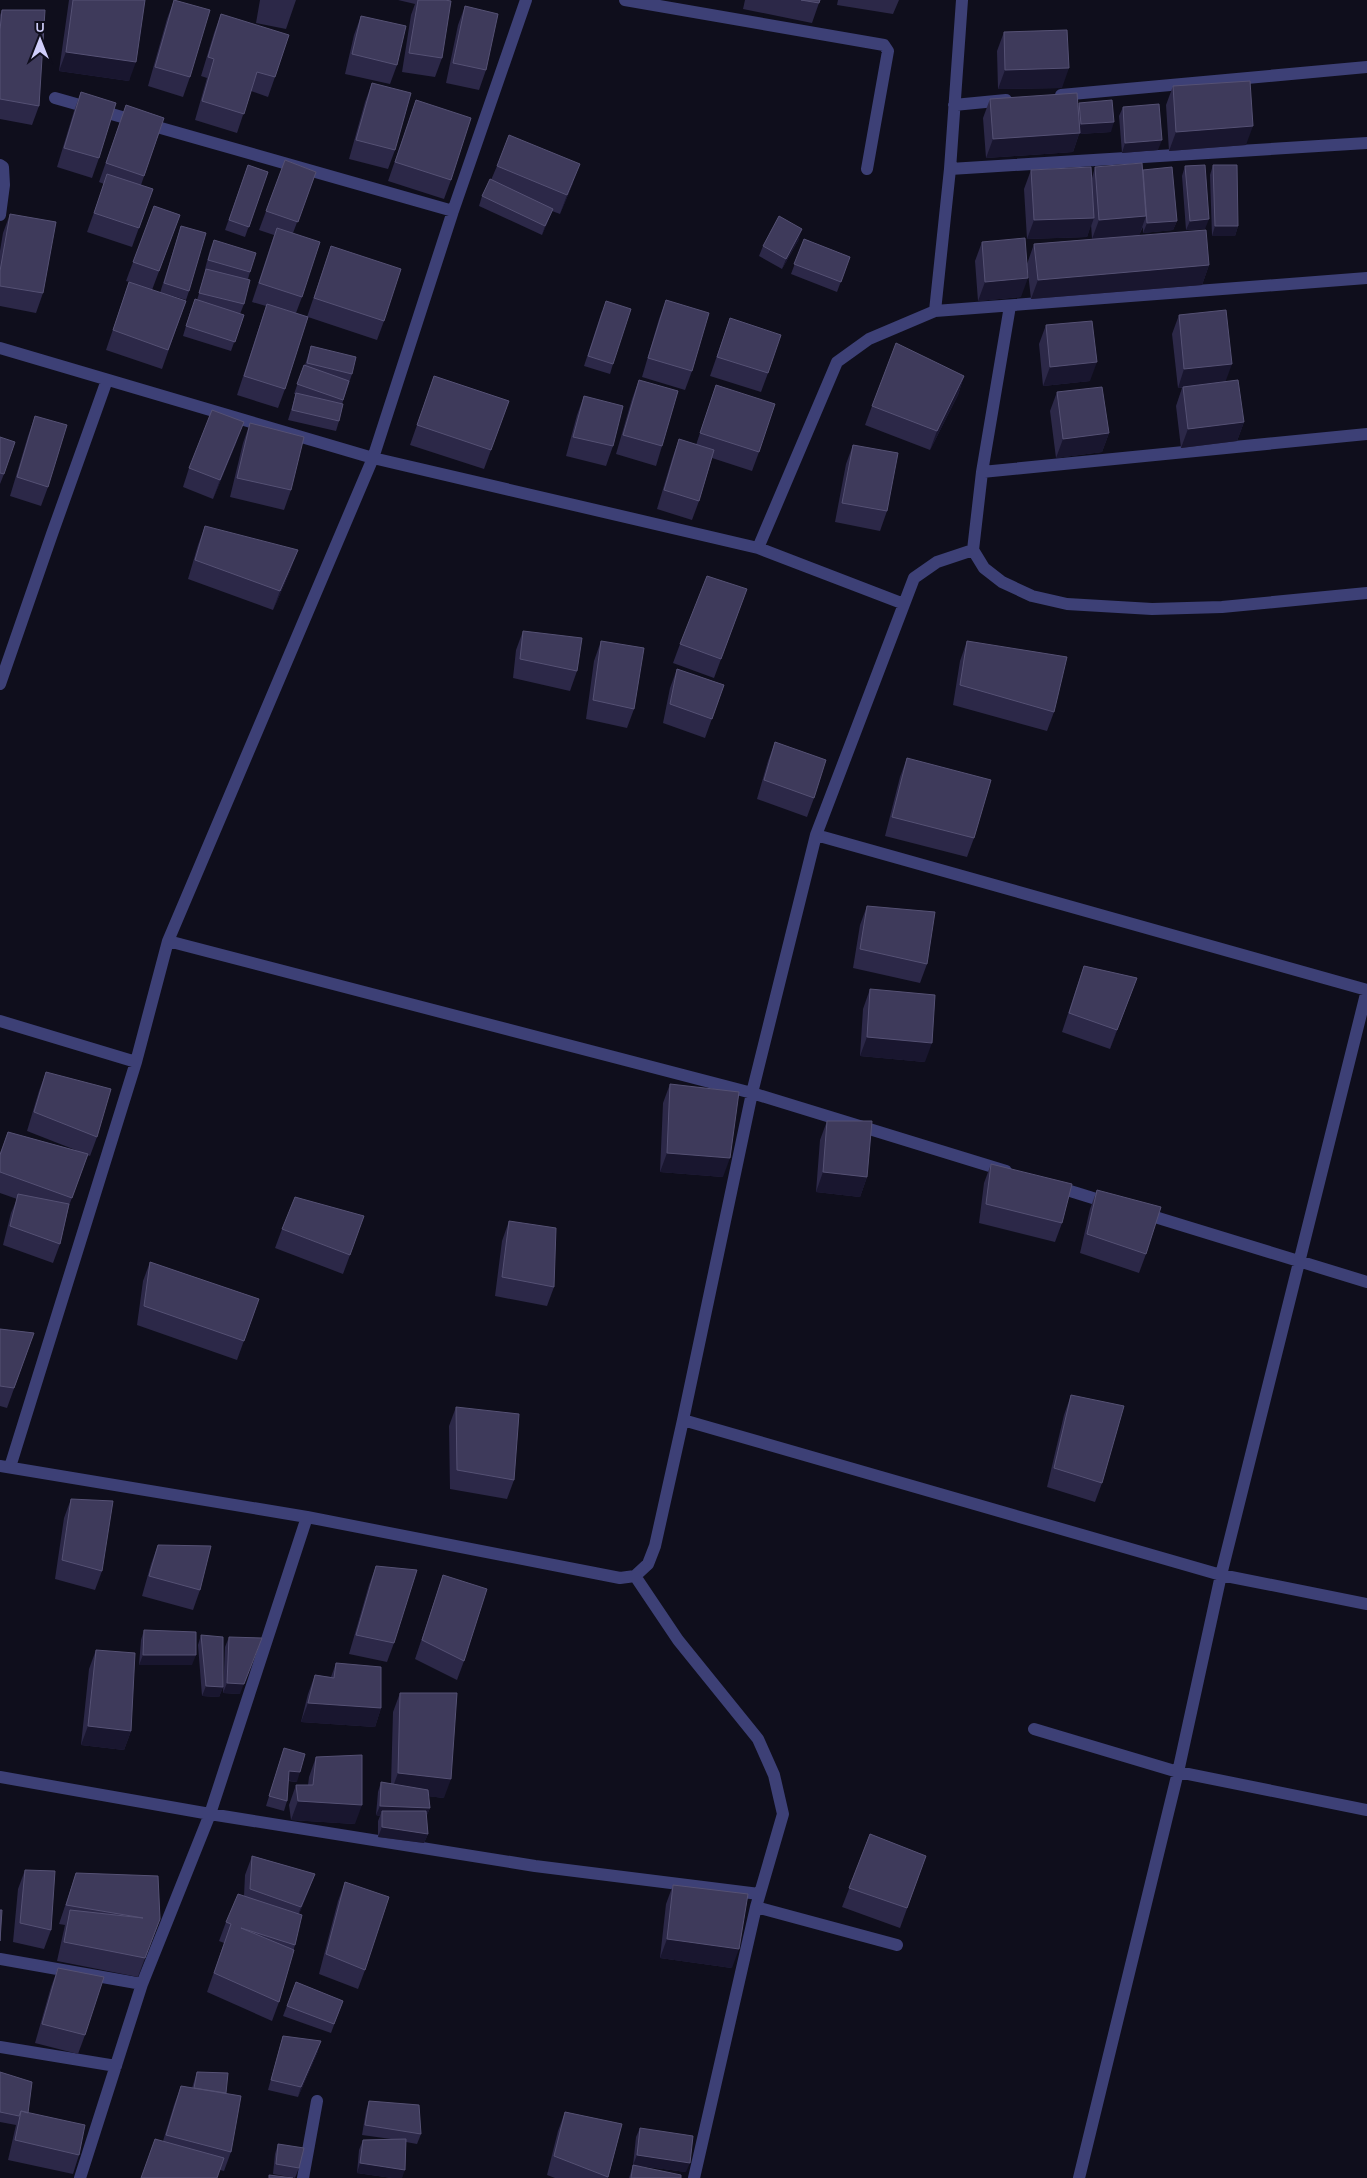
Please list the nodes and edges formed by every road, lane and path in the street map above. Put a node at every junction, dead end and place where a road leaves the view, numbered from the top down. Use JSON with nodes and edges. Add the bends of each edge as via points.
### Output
{"nodes":[{"id":1,"x":526,"y":0,"type":"edge"},
{"id":2,"x":625,"y":0,"type":"edge"},
{"id":3,"x":962,"y":0,"type":"edge"},
{"id":4,"x":1367,"y":67,"type":"edge"},
{"id":5,"x":1052,"y":96,"type":"edge"},
{"id":6,"x":55,"y":98,"type":"dead end"},
{"id":7,"x":1023,"y":98,"type":"edge"},
{"id":8,"x":954,"y":105,"type":"junction"},
{"id":9,"x":1367,"y":143,"type":"edge"},
{"id":10,"x":0,"y":166,"type":"edge"},
{"id":11,"x":867,"y":169,"type":"dead end"},
{"id":12,"x":950,"y":169,"type":"junction"},
{"id":13,"x":453,"y":211,"type":"junction"},
{"id":14,"x":0,"y":215,"type":"edge"},
{"id":15,"x":1367,"y":278,"type":"edge"},
{"id":16,"x":1010,"y":306,"type":"junction"},
{"id":17,"x":935,"y":311,"type":"junction"},
{"id":18,"x":0,"y":348,"type":"edge"},
{"id":19,"x":108,"y":380,"type":"junction"},
{"id":20,"x":1367,"y":434,"type":"edge"},
{"id":21,"x":373,"y":458,"type":"junction"},
{"id":22,"x":982,"y":472,"type":"junction"},
{"id":23,"x":758,"y":548,"type":"junction"},
{"id":24,"x":973,"y":550,"type":"junction"},
{"id":25,"x":1367,"y":593,"type":"edge"},
{"id":26,"x":904,"y":604,"type":"junction"},
{"id":27,"x":0,"y":684,"type":"edge"},
{"id":28,"x":816,"y":835,"type":"junction"},
{"id":29,"x":168,"y":941,"type":"junction"},
{"id":30,"x":1367,"y":990,"type":"edge"},
{"id":31,"x":0,"y":1021,"type":"edge"},
{"id":32,"x":136,"y":1062,"type":"junction"},
{"id":33,"x":752,"y":1093,"type":"junction"},
{"id":34,"x":1016,"y":1174,"type":"edge"},
{"id":35,"x":1045,"y":1183,"type":"edge"},
{"id":36,"x":1300,"y":1262,"type":"junction"},
{"id":37,"x":1367,"y":1282,"type":"edge"},
{"id":38,"x":684,"y":1420,"type":"junction"},
{"id":39,"x":5,"y":1467,"type":"edge"},
{"id":40,"x":307,"y":1516,"type":"junction"},
{"id":41,"x":1221,"y":1575,"type":"junction"},
{"id":42,"x":635,"y":1576,"type":"junction"},
{"id":43,"x":1367,"y":1604,"type":"edge"},
{"id":44,"x":1034,"y":1729,"type":"dead end"},
{"id":45,"x":1178,"y":1772,"type":"junction"},
{"id":46,"x":0,"y":1777,"type":"edge"},
{"id":47,"x":1367,"y":1810,"type":"edge"},
{"id":48,"x":210,"y":1814,"type":"junction"},
{"id":49,"x":758,"y":1901,"type":"junction"},
{"id":50,"x":897,"y":1946,"type":"dead end"},
{"id":51,"x":0,"y":1959,"type":"edge"},
{"id":52,"x":142,"y":1984,"type":"junction"},
{"id":53,"x":0,"y":2047,"type":"edge"},
{"id":54,"x":116,"y":2066,"type":"junction"},
{"id":55,"x":317,"y":2101,"type":"dead end"},
{"id":56,"x":80,"y":2178,"type":"edge"},
{"id":57,"x":303,"y":2178,"type":"edge"},
{"id":58,"x":694,"y":2178,"type":"edge"},
{"id":59,"x":1079,"y":2178,"type":"edge"}],
"edges":[{"from":1,"to":13,"type":"street"},
{"from":2,"to":11,"type":"street","via":[[884,45],[888,51]]},
{"from":3,"to":8,"type":"street"},
{"from":4,"to":5,"type":"street"},
{"from":6,"to":13,"type":"street"},
{"from":7,"to":8,"type":"street"},
{"from":8,"to":12,"type":"street"},
{"from":9,"to":12,"type":"street"},
{"from":10,"to":14,"type":"street","via":[[3,167],[4,185]]},
{"from":12,"to":17,"type":"street"},
{"from":13,"to":21,"type":"street"},
{"from":15,"to":16,"type":"street"},
{"from":16,"to":17,"type":"street"},
{"from":16,"to":22,"type":"street"},
{"from":17,"to":23,"type":"street","via":[[869,339],[837,362]]},
{"from":18,"to":19,"type":"street"},
{"from":19,"to":21,"type":"street"},
{"from":19,"to":27,"type":"street"},
{"from":20,"to":22,"type":"street"},
{"from":21,"to":23,"type":"street"},
{"from":21,"to":29,"type":"street"},
{"from":22,"to":24,"type":"street"},
{"from":23,"to":26,"type":"street"},
{"from":24,"to":25,"type":"street","via":[[984,568],[1002,582],[1032,596],[1067,604],[1152,609],[1212,607]]},
{"from":24,"to":26,"type":"street","via":[[936,562],[914,578]]},
{"from":26,"to":28,"type":"street"},
{"from":28,"to":30,"type":"street"},
{"from":28,"to":33,"type":"street"},
{"from":29,"to":32,"type":"street"},
{"from":29,"to":33,"type":"street"},
{"from":30,"to":36,"type":"street"},
{"from":31,"to":32,"type":"street"},
{"from":32,"to":39,"type":"street"},
{"from":33,"to":34,"type":"street"},
{"from":33,"to":38,"type":"street"},
{"from":35,"to":36,"type":"street"},
{"from":36,"to":37,"type":"street"},
{"from":36,"to":41,"type":"street"},
{"from":38,"to":41,"type":"street"},
{"from":38,"to":42,"type":"street","via":[[655,1546],[648,1564]]},
{"from":39,"to":40,"type":"street"},
{"from":40,"to":42,"type":"street","via":[[620,1578]]},
{"from":40,"to":48,"type":"street"},
{"from":41,"to":43,"type":"street"},
{"from":41,"to":45,"type":"street"},
{"from":42,"to":49,"type":"street","via":[[678,1640],[758,1739],[774,1775],[783,1814]]},
{"from":44,"to":45,"type":"street"},
{"from":45,"to":47,"type":"street"},
{"from":45,"to":59,"type":"street"},
{"from":46,"to":48,"type":"street"},
{"from":48,"to":49,"type":"street"},
{"from":48,"to":52,"type":"street"},
{"from":49,"to":50,"type":"street"},
{"from":49,"to":58,"type":"street"},
{"from":51,"to":52,"type":"street"},
{"from":52,"to":54,"type":"street"},
{"from":53,"to":54,"type":"street"},
{"from":54,"to":56,"type":"street"},
{"from":55,"to":57,"type":"street"}]}
